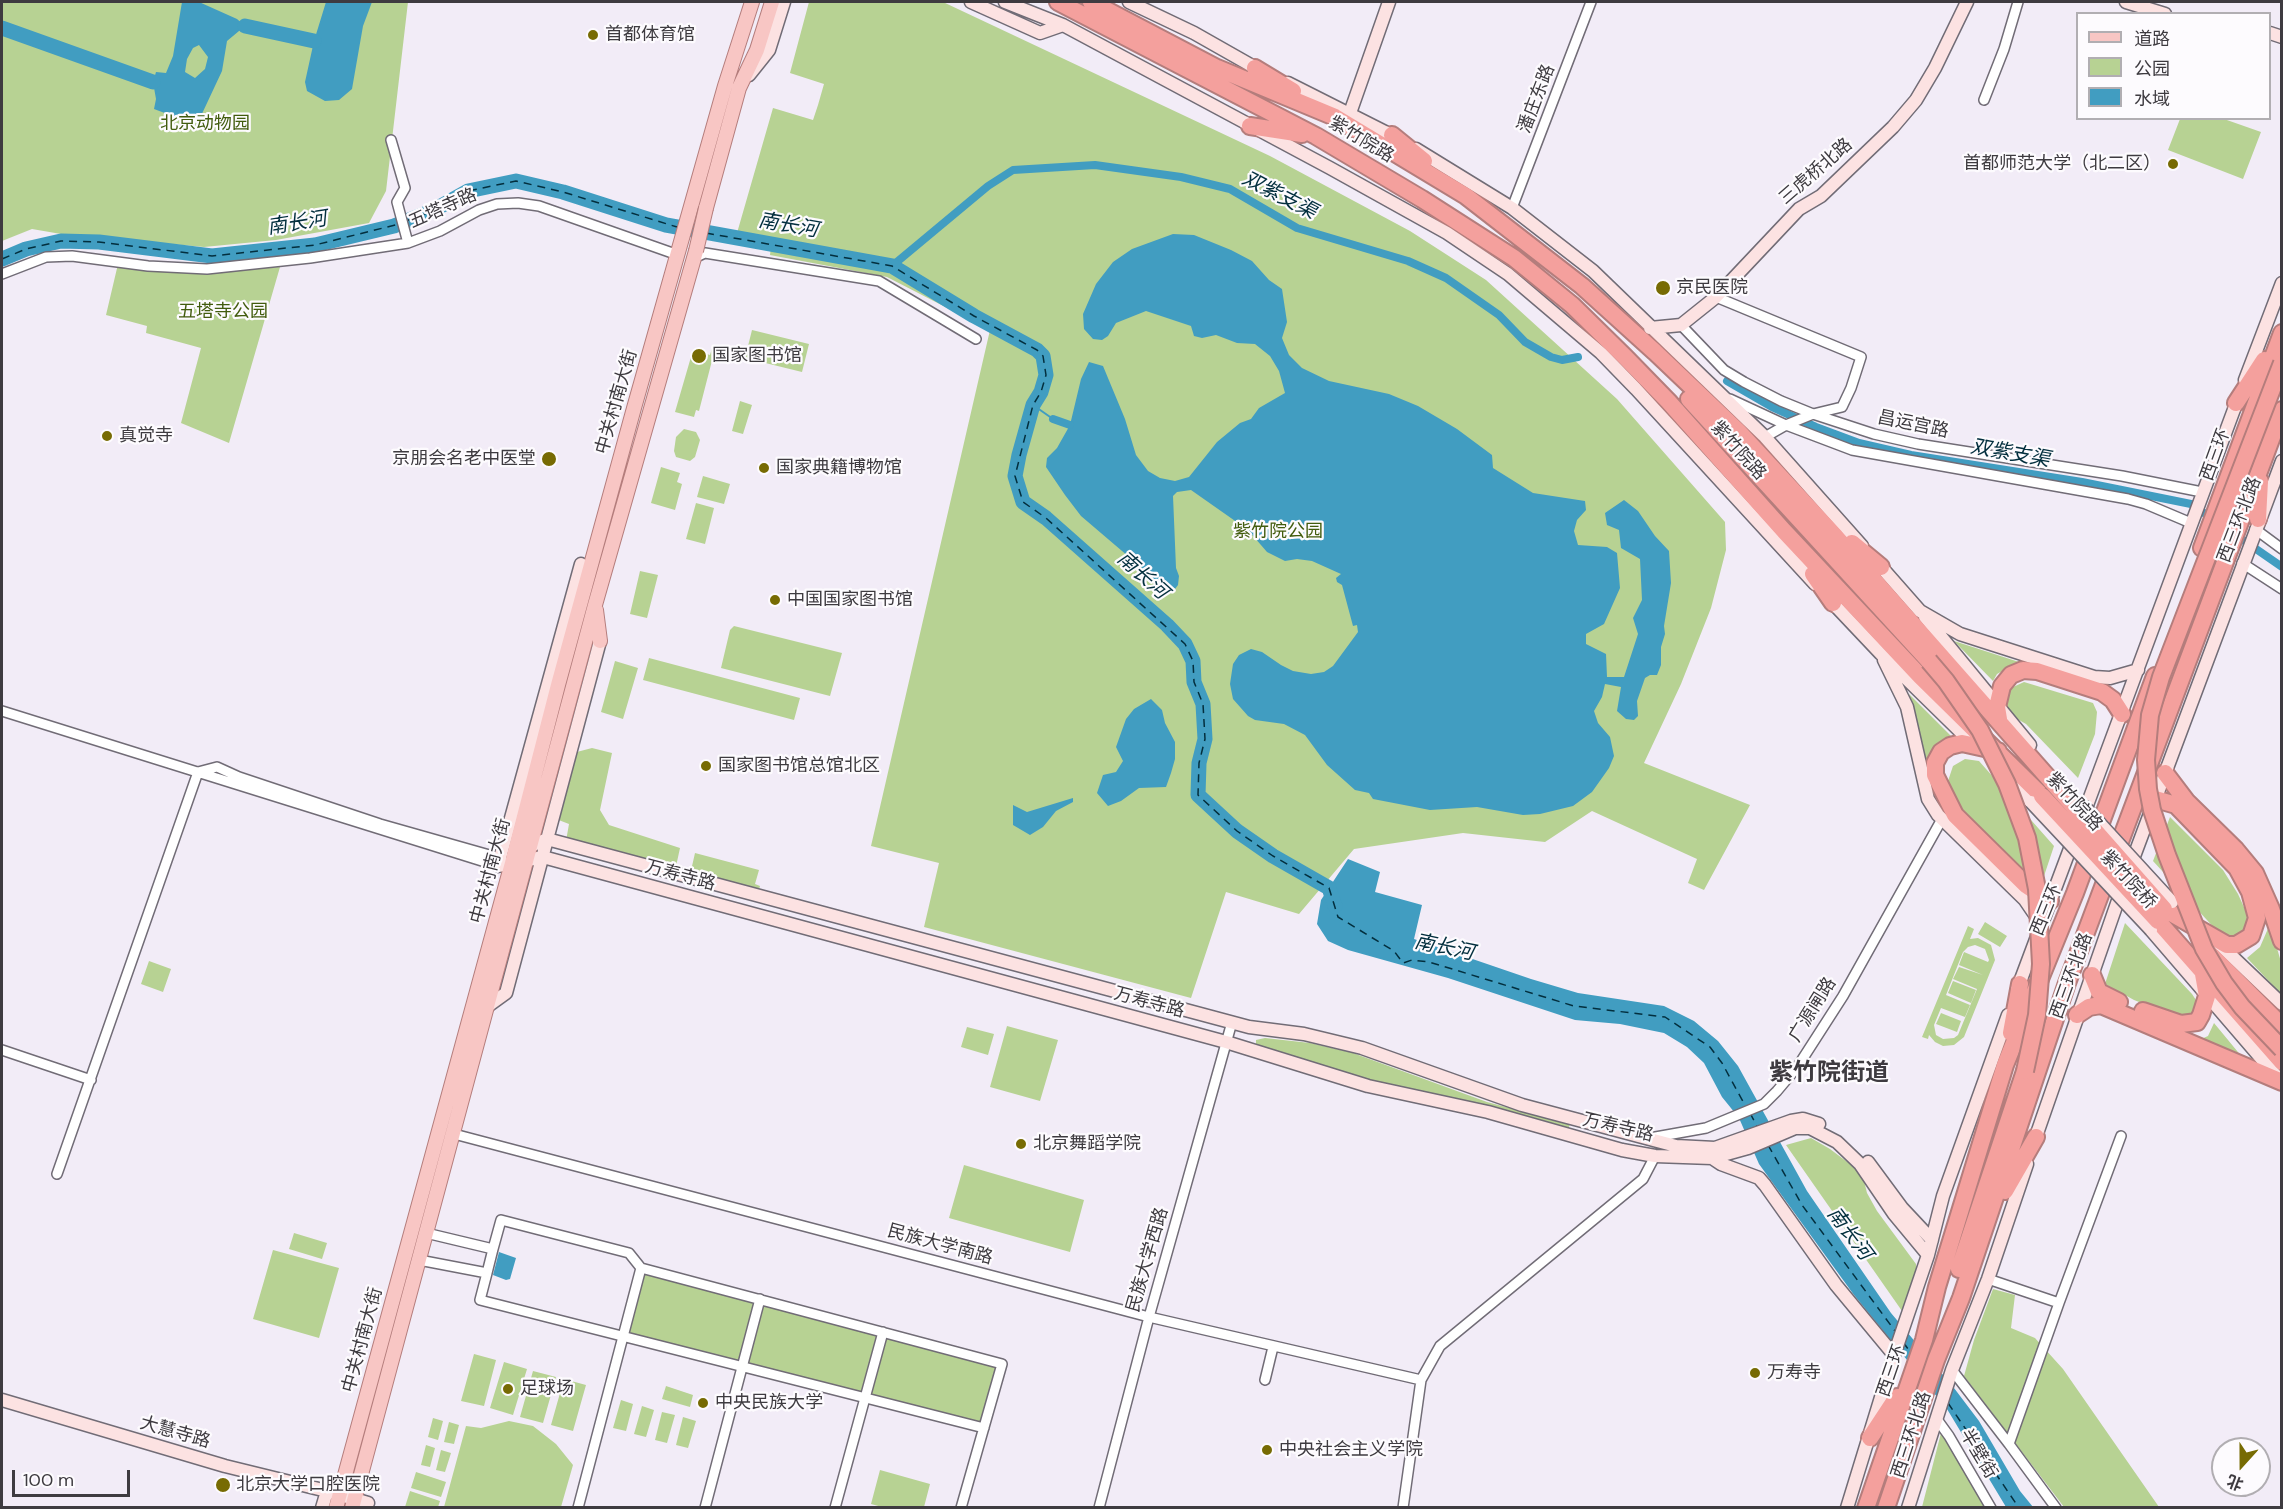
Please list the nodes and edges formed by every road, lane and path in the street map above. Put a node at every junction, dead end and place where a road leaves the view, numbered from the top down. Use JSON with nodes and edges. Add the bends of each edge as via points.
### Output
{"nodes":[{"id":1,"x":752,"y":2,"type":"edge"},
{"id":2,"x":772,"y":2,"type":"edge"},
{"id":3,"x":784,"y":2,"type":"edge"},
{"id":4,"x":971,"y":2,"type":"edge"},
{"id":5,"x":1005,"y":2,"type":"edge"},
{"id":6,"x":1058,"y":2,"type":"edge"},
{"id":7,"x":1091,"y":2,"type":"edge"},
{"id":8,"x":1129,"y":2,"type":"edge"},
{"id":9,"x":1389,"y":2,"type":"edge"},
{"id":10,"x":1591,"y":2,"type":"edge"},
{"id":11,"x":1967,"y":2,"type":"edge"},
{"id":12,"x":2018,"y":2,"type":"edge"},
{"id":13,"x":2126,"y":2,"type":"edge"},
{"id":14,"x":1147,"y":6,"type":"edge"},
{"id":15,"x":2158,"y":12,"type":"edge"},
{"id":16,"x":1064,"y":25,"type":"junction"},
{"id":17,"x":1255,"y":68,"type":"joint"},
{"id":18,"x":739,"y":87,"type":"junction"},
{"id":19,"x":1984,"y":100,"type":"dead end"},
{"id":20,"x":1342,"y":115,"type":"junction"},
{"id":21,"x":1250,"y":126,"type":"junction"},
{"id":22,"x":1392,"y":135,"type":"junction"},
{"id":23,"x":1316,"y":136,"type":"junction"},
{"id":24,"x":391,"y":140,"type":"dead end"},
{"id":25,"x":1466,"y":196,"type":"junction"},
{"id":26,"x":699,"y":206,"type":"junction"},
{"id":27,"x":1512,"y":208,"type":"junction"},
{"id":28,"x":408,"y":243,"type":"junction"},
{"id":29,"x":680,"y":250,"type":"junction"},
{"id":30,"x":695,"y":255,"type":"junction"},
{"id":31,"x":2,"y":274,"type":"edge"},
{"id":32,"x":2282,"y":283,"type":"edge"},
{"id":33,"x":1582,"y":286,"type":"junction"},
{"id":34,"x":1716,"y":297,"type":"junction"},
{"id":35,"x":1572,"y":305,"type":"junction"},
{"id":36,"x":1681,"y":325,"type":"junction"},
{"id":37,"x":1650,"y":328,"type":"junction"},
{"id":38,"x":2281,"y":334,"type":"edge"},
{"id":39,"x":976,"y":339,"type":"dead end"},
{"id":40,"x":2282,"y":363,"type":"edge"},
{"id":41,"x":2282,"y":381,"type":"edge"},
{"id":42,"x":1721,"y":395,"type":"junction"},
{"id":43,"x":2236,"y":403,"type":"junction"},
{"id":44,"x":2282,"y":410,"type":"edge"},
{"id":45,"x":1813,"y":414,"type":"junction"},
{"id":46,"x":1786,"y":425,"type":"junction"},
{"id":47,"x":1765,"y":437,"type":"junction"},
{"id":48,"x":2282,"y":461,"type":"edge"},
{"id":49,"x":2260,"y":467,"type":"junction"},
{"id":50,"x":2202,"y":492,"type":"junction"},
{"id":51,"x":1806,"y":505,"type":"junction"},
{"id":52,"x":2191,"y":523,"type":"junction"},
{"id":53,"x":2257,"y":524,"type":"junction"},
{"id":54,"x":1784,"y":531,"type":"junction"},
{"id":55,"x":598,"y":540,"type":"junction"},
{"id":56,"x":2282,"y":549,"type":"edge"},
{"id":57,"x":2242,"y":563,"type":"junction"},
{"id":58,"x":581,"y":564,"type":"joint"},
{"id":59,"x":1881,"y":567,"type":"junction"},
{"id":60,"x":2282,"y":589,"type":"edge"},
{"id":61,"x":1833,"y":603,"type":"junction"},
{"id":62,"x":595,"y":605,"type":"junction"},
{"id":63,"x":1920,"y":611,"type":"junction"},
{"id":64,"x":600,"y":641,"type":"joint"},
{"id":65,"x":1881,"y":654,"type":"junction"},
{"id":66,"x":555,"y":662,"type":"junction"},
{"id":67,"x":1927,"y":663,"type":"junction"},
{"id":68,"x":2138,"y":670,"type":"junction"},
{"id":69,"x":558,"y":685,"type":"junction"},
{"id":70,"x":2,"y":711,"type":"edge"},
{"id":71,"x":1998,"y":713,"type":"junction"},
{"id":72,"x":2122,"y":714,"type":"junction"},
{"id":73,"x":1975,"y":745,"type":"junction"},
{"id":74,"x":1999,"y":751,"type":"junction"},
{"id":75,"x":198,"y":772,"type":"junction"},
{"id":76,"x":2165,"y":773,"type":"junction"},
{"id":77,"x":2036,"y":799,"type":"junction"},
{"id":78,"x":2155,"y":799,"type":"junction"},
{"id":79,"x":1942,"y":819,"type":"junction"},
{"id":80,"x":547,"y":839,"type":"junction"},
{"id":81,"x":529,"y":854,"type":"junction"},
{"id":82,"x":543,"y":857,"type":"junction"},
{"id":83,"x":506,"y":860,"type":"junction"},
{"id":84,"x":2050,"y":901,"type":"junction"},
{"id":85,"x":2161,"y":916,"type":"junction"},
{"id":86,"x":2041,"y":924,"type":"junction"},
{"id":87,"x":2215,"y":940,"type":"junction"},
{"id":88,"x":2282,"y":941,"type":"edge"},
{"id":89,"x":2202,"y":972,"type":"junction"},
{"id":90,"x":2092,"y":975,"type":"junction"},
{"id":91,"x":2020,"y":984,"type":"junction"},
{"id":92,"x":2207,"y":996,"type":"junction"},
{"id":93,"x":2282,"y":1004,"type":"edge"},
{"id":94,"x":488,"y":1006,"type":"junction"},
{"id":95,"x":2077,"y":1015,"type":"junction"},
{"id":96,"x":1233,"y":1022,"type":"junction"},
{"id":97,"x":2282,"y":1026,"type":"edge"},
{"id":98,"x":2282,"y":1040,"type":"edge"},
{"id":99,"x":1226,"y":1042,"type":"junction"},
{"id":100,"x":2282,"y":1049,"type":"edge"},
{"id":101,"x":2,"y":1050,"type":"edge"},
{"id":102,"x":2282,"y":1062,"type":"edge"},
{"id":103,"x":2016,"y":1069,"type":"junction"},
{"id":104,"x":91,"y":1080,"type":"junction"},
{"id":105,"x":2282,"y":1082,"type":"edge"},
{"id":106,"x":1779,"y":1130,"type":"junction"},
{"id":107,"x":454,"y":1134,"type":"junction"},
{"id":108,"x":2121,"y":1136,"type":"dead end"},
{"id":109,"x":2036,"y":1137,"type":"junction"},
{"id":110,"x":1645,"y":1138,"type":"junction"},
{"id":111,"x":1746,"y":1143,"type":"junction"},
{"id":112,"x":1655,"y":1156,"type":"junction"},
{"id":113,"x":1712,"y":1158,"type":"junction"},
{"id":114,"x":57,"y":1174,"type":"dead end"},
{"id":115,"x":1986,"y":1226,"type":"junction"},
{"id":116,"x":426,"y":1233,"type":"junction"},
{"id":117,"x":1932,"y":1240,"type":"junction"},
{"id":118,"x":493,"y":1249,"type":"junction"},
{"id":119,"x":1928,"y":1255,"type":"junction"},
{"id":120,"x":419,"y":1260,"type":"junction"},
{"id":121,"x":641,"y":1268,"type":"junction"},
{"id":122,"x":487,"y":1273,"type":"junction"},
{"id":123,"x":1988,"y":1279,"type":"junction"},
{"id":124,"x":760,"y":1299,"type":"junction"},
{"id":125,"x":2060,"y":1303,"type":"junction"},
{"id":126,"x":1149,"y":1317,"type":"junction"},
{"id":127,"x":883,"y":1332,"type":"junction"},
{"id":128,"x":623,"y":1336,"type":"junction"},
{"id":129,"x":1273,"y":1347,"type":"junction"},
{"id":130,"x":1894,"y":1355,"type":"junction"},
{"id":131,"x":1936,"y":1360,"type":"junction"},
{"id":132,"x":743,"y":1366,"type":"junction"},
{"id":133,"x":1952,"y":1370,"type":"junction"},
{"id":134,"x":1911,"y":1377,"type":"junction"},
{"id":135,"x":1265,"y":1380,"type":"dead end"},
{"id":136,"x":1420,"y":1380,"type":"junction"},
{"id":137,"x":865,"y":1398,"type":"junction"},
{"id":138,"x":2,"y":1400,"type":"edge"},
{"id":139,"x":1937,"y":1414,"type":"junction"},
{"id":140,"x":984,"y":1428,"type":"junction"},
{"id":141,"x":1870,"y":1438,"type":"junction"},
{"id":142,"x":2009,"y":1444,"type":"junction"},
{"id":143,"x":334,"y":1498,"type":"edge"},
{"id":144,"x":353,"y":1503,"type":"edge"},
{"id":145,"x":368,"y":1503,"type":"dead end"},
{"id":146,"x":322,"y":1508,"type":"edge"},
{"id":147,"x":578,"y":1508,"type":"edge"},
{"id":148,"x":705,"y":1508,"type":"edge"},
{"id":149,"x":835,"y":1508,"type":"edge"},
{"id":150,"x":961,"y":1508,"type":"edge"},
{"id":151,"x":1099,"y":1508,"type":"edge"},
{"id":152,"x":1402,"y":1508,"type":"edge"},
{"id":153,"x":1847,"y":1508,"type":"edge"},
{"id":154,"x":1866,"y":1508,"type":"edge"},
{"id":155,"x":1886,"y":1508,"type":"edge"},
{"id":156,"x":1908,"y":1508,"type":"edge"},
{"id":157,"x":1991,"y":1508,"type":"edge"},
{"id":158,"x":2056,"y":1508,"type":"edge"}],
"edges":[{"from":1,"to":26,"type":"main road","via":[[725,86]]},
{"from":2,"to":18,"type":"main road","via":[[757,50]]},
{"from":3,"to":18,"type":"street","via":[[769,50]]},
{"from":4,"to":16,"type":"street","via":[[1040,33]]},
{"from":5,"to":16,"type":"street","name":"紫竹院路"},
{"from":6,"to":23,"type":"highway","name":"紫竹院路"},
{"from":7,"to":20,"type":"highway","name":"紫竹院路","via":[[1217,68]]},
{"from":8,"to":14,"type":"street"},
{"from":9,"to":20,"type":"street"},
{"from":10,"to":27,"type":"street","name":"潘庄东路"},
{"from":11,"to":34,"type":"street","name":"三虎桥北路","via":[[1935,68],[1893,128],[1821,196],[1799,209]]},
{"from":12,"to":19,"type":"street"},
{"from":13,"to":15,"type":"street"},
{"from":14,"to":17,"type":"street"},
{"from":16,"to":21,"type":"street","name":"紫竹院路"},
{"from":17,"to":20,"type":"highway"},
{"from":18,"to":26,"type":"main road"},
{"from":20,"to":22,"type":"street","name":"紫竹院路"},
{"from":20,"to":25,"type":"highway","name":"紫竹院路"},
{"from":21,"to":23,"type":"highway"},
{"from":21,"to":61,"type":"street","name":"紫竹院路","via":[[1447,233],[1508,274],[1601,353]]},
{"from":22,"to":25,"type":"highway"},
{"from":22,"to":27,"type":"street","name":"紫竹院路"},
{"from":23,"to":35,"type":"highway","name":"紫竹院路","via":[[1514,258]]},
{"from":24,"to":28,"type":"street","via":[[405,188],[397,202]]},
{"from":25,"to":33,"type":"highway","name":"紫竹院路"},
{"from":26,"to":29,"type":"main road","name":"中关村南大街"},
{"from":26,"to":30,"type":"main road","name":"中关村南大街","bridge":true},
{"from":27,"to":37,"type":"street","name":"紫竹院路","via":[[1593,272]]},
{"from":28,"to":29,"type":"street","name":"五塔寺路","via":[[479,210],[518,202]]},
{"from":28,"to":31,"type":"street","name":"五塔寺路","via":[[207,269],[45,256]]},
{"from":29,"to":55,"type":"main road","name":"中关村南大街"},
{"from":30,"to":39,"type":"street","via":[[705,253],[879,281]]},
{"from":30,"to":62,"type":"main road","name":"中关村南大街"},
{"from":32,"to":43,"type":"street"},
{"from":33,"to":51,"type":"highway","name":"紫竹院路","via":[[1738,431]]},
{"from":33,"to":67,"type":"highway","via":[[1730,442]]},
{"from":34,"to":36,"type":"street","name":"三虎桥北路"},
{"from":34,"to":45,"type":"street","via":[[1861,357],[1842,407]]},
{"from":35,"to":54,"type":"highway","name":"紫竹院路","via":[[1668,401]]},
{"from":35,"to":67,"type":"highway","via":[[1617,339],[1725,447]]},
{"from":36,"to":37,"type":"street"},
{"from":36,"to":45,"type":"street","name":"昌运宫路","via":[[1724,370]]},
{"from":37,"to":42,"type":"street","name":"紫竹院路"},
{"from":38,"to":43,"type":"highway"},
{"from":38,"to":103,"type":"highway","name":"西三环","via":[[2074,893]]},
{"from":40,"to":100,"type":"highway","bridge":true,"via":[[2161,677],[2150,716],[2146,760],[2148,789],[2159,832],[2204,949],[2242,1007]]},
{"from":41,"to":98,"type":"highway","via":[[2161,700],[2154,761],[2165,829],[2213,949],[2229,980]]},
{"from":42,"to":46,"type":"street"},
{"from":42,"to":47,"type":"street","name":"紫竹院路"},
{"from":43,"to":50,"type":"street"},
{"from":44,"to":49,"type":"highway"},
{"from":45,"to":46,"type":"street"},
{"from":45,"to":50,"type":"street","name":"昌运宫路","via":[[1918,444]]},
{"from":46,"to":47,"type":"street"},
{"from":46,"to":52,"type":"street","via":[[1852,450],[2128,499]]},
{"from":47,"to":59,"type":"street","name":"紫竹院路"},
{"from":48,"to":53,"type":"street","name":"西三环北路"},
{"from":49,"to":53,"type":"highway"},
{"from":49,"to":115,"type":"highway","via":[[2067,983]]},
{"from":50,"to":52,"type":"street"},
{"from":51,"to":59,"type":"highway"},
{"from":51,"to":71,"type":"highway","name":"紫竹院路"},
{"from":52,"to":68,"type":"street"},
{"from":53,"to":56,"type":"street"},
{"from":53,"to":57,"type":"street","name":"西三环北路"},
{"from":54,"to":61,"type":"highway"},
{"from":54,"to":74,"type":"highway","name":"紫竹院路","via":[[1920,676]]},
{"from":55,"to":58,"type":"main road"},
{"from":55,"to":69,"type":"main road","name":"中关村南大街"},
{"from":57,"to":60,"type":"street"},
{"from":57,"to":76,"type":"street","name":"西三环北路"},
{"from":58,"to":66,"type":"street","name":"中关村南大街"},
{"from":59,"to":63,"type":"street","name":"紫竹院路"},
{"from":61,"to":65,"type":"street","name":"紫竹院路"},
{"from":62,"to":64,"type":"main road"},
{"from":62,"to":81,"type":"main road","name":"中关村南大街"},
{"from":63,"to":68,"type":"street","via":[[1960,634],[2094,677],[2110,678]]},
{"from":63,"to":71,"type":"street","name":"紫竹院路"},
{"from":64,"to":80,"type":"street","name":"中关村南大街"},
{"from":65,"to":73,"type":"street","name":"紫竹院路"},
{"from":65,"to":79,"type":"street","via":[[1907,707],[1928,798]]},
{"from":66,"to":69,"type":"main road"},
{"from":66,"to":83,"type":"street","name":"中关村南大街"},
{"from":67,"to":103,"type":"highway","bridge":true,"via":[[1946,681],[1980,730],[2007,784],[2026,838],[2037,889],[2041,955],[2037,1015]]},
{"from":68,"to":72,"type":"street"},
{"from":69,"to":83,"type":"main road","name":"中关村南大街"},
{"from":70,"to":75,"type":"street"},
{"from":71,"to":72,"type":"highway","via":[[2002,686],[2011,675],[2023,670],[2102,692]]},
{"from":71,"to":85,"type":"highway","name":"紫竹院路","bridge":true},
{"from":72,"to":84,"type":"street"},
{"from":73,"to":74,"type":"highway"},
{"from":73,"to":77,"type":"street","name":"紫竹院路"},
{"from":73,"to":84,"type":"highway","via":[[1962,743],[1941,752],[1935,763],[1939,787],[1955,815],[2026,885]]},
{"from":74,"to":77,"type":"highway","name":"紫竹院路"},
{"from":75,"to":83,"type":"street"},
{"from":75,"to":104,"type":"street"},
{"from":76,"to":78,"type":"street","name":"西三环北路"},
{"from":76,"to":88,"type":"highway","via":[[2187,802],[2255,873]]},
{"from":77,"to":85,"type":"highway","name":"紫竹院路","bridge":true},
{"from":78,"to":87,"type":"highway","via":[[2176,805],[2236,868],[2250,892],[2257,918],[2251,936],[2236,945]]},
{"from":78,"to":90,"type":"street","name":"西三环北路"},
{"from":79,"to":86,"type":"street","via":[[2025,900]]},
{"from":79,"to":110,"type":"street","name":"广源闸路","via":[[1843,996],[1798,1066],[1764,1104],[1706,1128]]},
{"from":80,"to":81,"type":"street"},
{"from":80,"to":82,"type":"street","name":"中关村南大街"},
{"from":80,"to":96,"type":"street","name":"万寿寺路"},
{"from":81,"to":82,"type":"street"},
{"from":81,"to":83,"type":"street"},
{"from":81,"to":94,"type":"main road","name":"中关村南大街"},
{"from":82,"to":94,"type":"street","name":"中关村南大街","via":[[506,993]]},
{"from":82,"to":99,"type":"street","name":"万寿寺路"},
{"from":83,"to":143,"type":"main road","name":"中关村南大街"},
{"from":84,"to":86,"type":"street"},
{"from":85,"to":87,"type":"highway"},
{"from":85,"to":89,"type":"highway","name":"紫竹院路"},
{"from":85,"to":92,"type":"street","name":"紫竹院路"},
{"from":85,"to":97,"type":"highway","name":"紫竹院路"},
{"from":86,"to":91,"type":"street"},
{"from":87,"to":93,"type":"street"},
{"from":89,"to":92,"type":"highway"},
{"from":89,"to":102,"type":"highway","name":"紫竹院路"},
{"from":90,"to":92,"type":"highway","via":[[2099,992],[2110,999],[2181,1024],[2197,1022]]},
{"from":90,"to":95,"type":"street","name":"西三环北路"},
{"from":91,"to":103,"type":"highway"},
{"from":91,"to":117,"type":"street","via":[[1943,1196]]},
{"from":92,"to":105,"type":"street","name":"紫竹院路"},
{"from":94,"to":107,"type":"main road","name":"中关村南大街"},
{"from":95,"to":105,"type":"highway","via":[[2102,1005]]},
{"from":95,"to":109,"type":"street","name":"西三环北路"},
{"from":96,"to":99,"type":"street","name":"民族大学西路"},
{"from":96,"to":110,"type":"street","name":"万寿寺路","via":[[1362,1048],[1522,1105]]},
{"from":99,"to":112,"type":"street","name":"万寿寺路","via":[[1368,1086],[1488,1112]]},
{"from":99,"to":126,"type":"street","name":"民族大学西路"},
{"from":101,"to":104,"type":"street"},
{"from":103,"to":131,"type":"highway","via":[[1951,1292]]},
{"from":103,"to":134,"type":"highway","name":"西三环"},
{"from":104,"to":114,"type":"street"},
{"from":106,"to":111,"type":"street"},
{"from":106,"to":117,"type":"street","via":[[1803,1119],[1838,1135],[1869,1163]]},
{"from":106,"to":119,"type":"street","via":[[1810,1128],[1837,1142],[1860,1164]]},
{"from":107,"to":116,"type":"main road","name":"中关村南大街"},
{"from":107,"to":126,"type":"street","name":"民族大学南路"},
{"from":108,"to":125,"type":"street"},
{"from":109,"to":115,"type":"highway"},
{"from":109,"to":123,"type":"street","name":"西三环北路"},
{"from":110,"to":111,"type":"street","name":"万寿寺路","via":[[1676,1146],[1715,1148]]},
{"from":111,"to":113,"type":"street","name":"万寿寺路"},
{"from":112,"to":113,"type":"street","name":"万寿寺路"},
{"from":112,"to":136,"type":"street","via":[[1642,1179],[1440,1346]]},
{"from":113,"to":130,"type":"street","via":[[1759,1178],[1836,1285]]},
{"from":115,"to":131,"type":"highway"},
{"from":116,"to":118,"type":"street"},
{"from":116,"to":120,"type":"main road","name":"中关村南大街"},
{"from":117,"to":119,"type":"street"},
{"from":118,"to":121,"type":"street","via":[[501,1220],[629,1253]]},
{"from":118,"to":122,"type":"street"},
{"from":119,"to":130,"type":"street"},
{"from":120,"to":122,"type":"street"},
{"from":120,"to":144,"type":"main road","name":"中关村南大街"},
{"from":121,"to":124,"type":"street"},
{"from":121,"to":128,"type":"street"},
{"from":122,"to":128,"type":"street","via":[[480,1300]]},
{"from":123,"to":125,"type":"street"},
{"from":123,"to":133,"type":"street","name":"西三环北路"},
{"from":124,"to":127,"type":"street"},
{"from":124,"to":132,"type":"street"},
{"from":125,"to":142,"type":"street"},
{"from":126,"to":129,"type":"street","name":"民族大学南路"},
{"from":126,"to":151,"type":"street","name":"民族大学西路"},
{"from":127,"to":137,"type":"street"},
{"from":127,"to":140,"type":"street","via":[[1002,1364]]},
{"from":128,"to":132,"type":"street"},
{"from":128,"to":147,"type":"street"},
{"from":129,"to":135,"type":"street"},
{"from":129,"to":136,"type":"street","name":"民族大学南路"},
{"from":130,"to":141,"type":"street"},
{"from":131,"to":155,"type":"highway"},
{"from":132,"to":137,"type":"street"},
{"from":132,"to":148,"type":"street"},
{"from":133,"to":139,"type":"street","name":"西三环北路"},
{"from":133,"to":142,"type":"street","name":"半壁街"},
{"from":134,"to":141,"type":"highway"},
{"from":134,"to":154,"type":"highway","name":"西三环"},
{"from":136,"to":152,"type":"street"},
{"from":137,"to":140,"type":"street"},
{"from":137,"to":149,"type":"street"},
{"from":138,"to":143,"type":"street","name":"大慧寺路"},
{"from":139,"to":156,"type":"street","name":"西三环北路"},
{"from":139,"to":157,"type":"street","name":"半壁街"},
{"from":140,"to":150,"type":"street"},
{"from":141,"to":153,"type":"street"},
{"from":142,"to":158,"type":"street","name":"半壁街"},
{"from":143,"to":144,"type":"street","name":"大慧寺路"},
{"from":143,"to":146,"type":"street","name":"中关村南大街"},
{"from":144,"to":145,"type":"street","name":"大慧寺路"}]}
